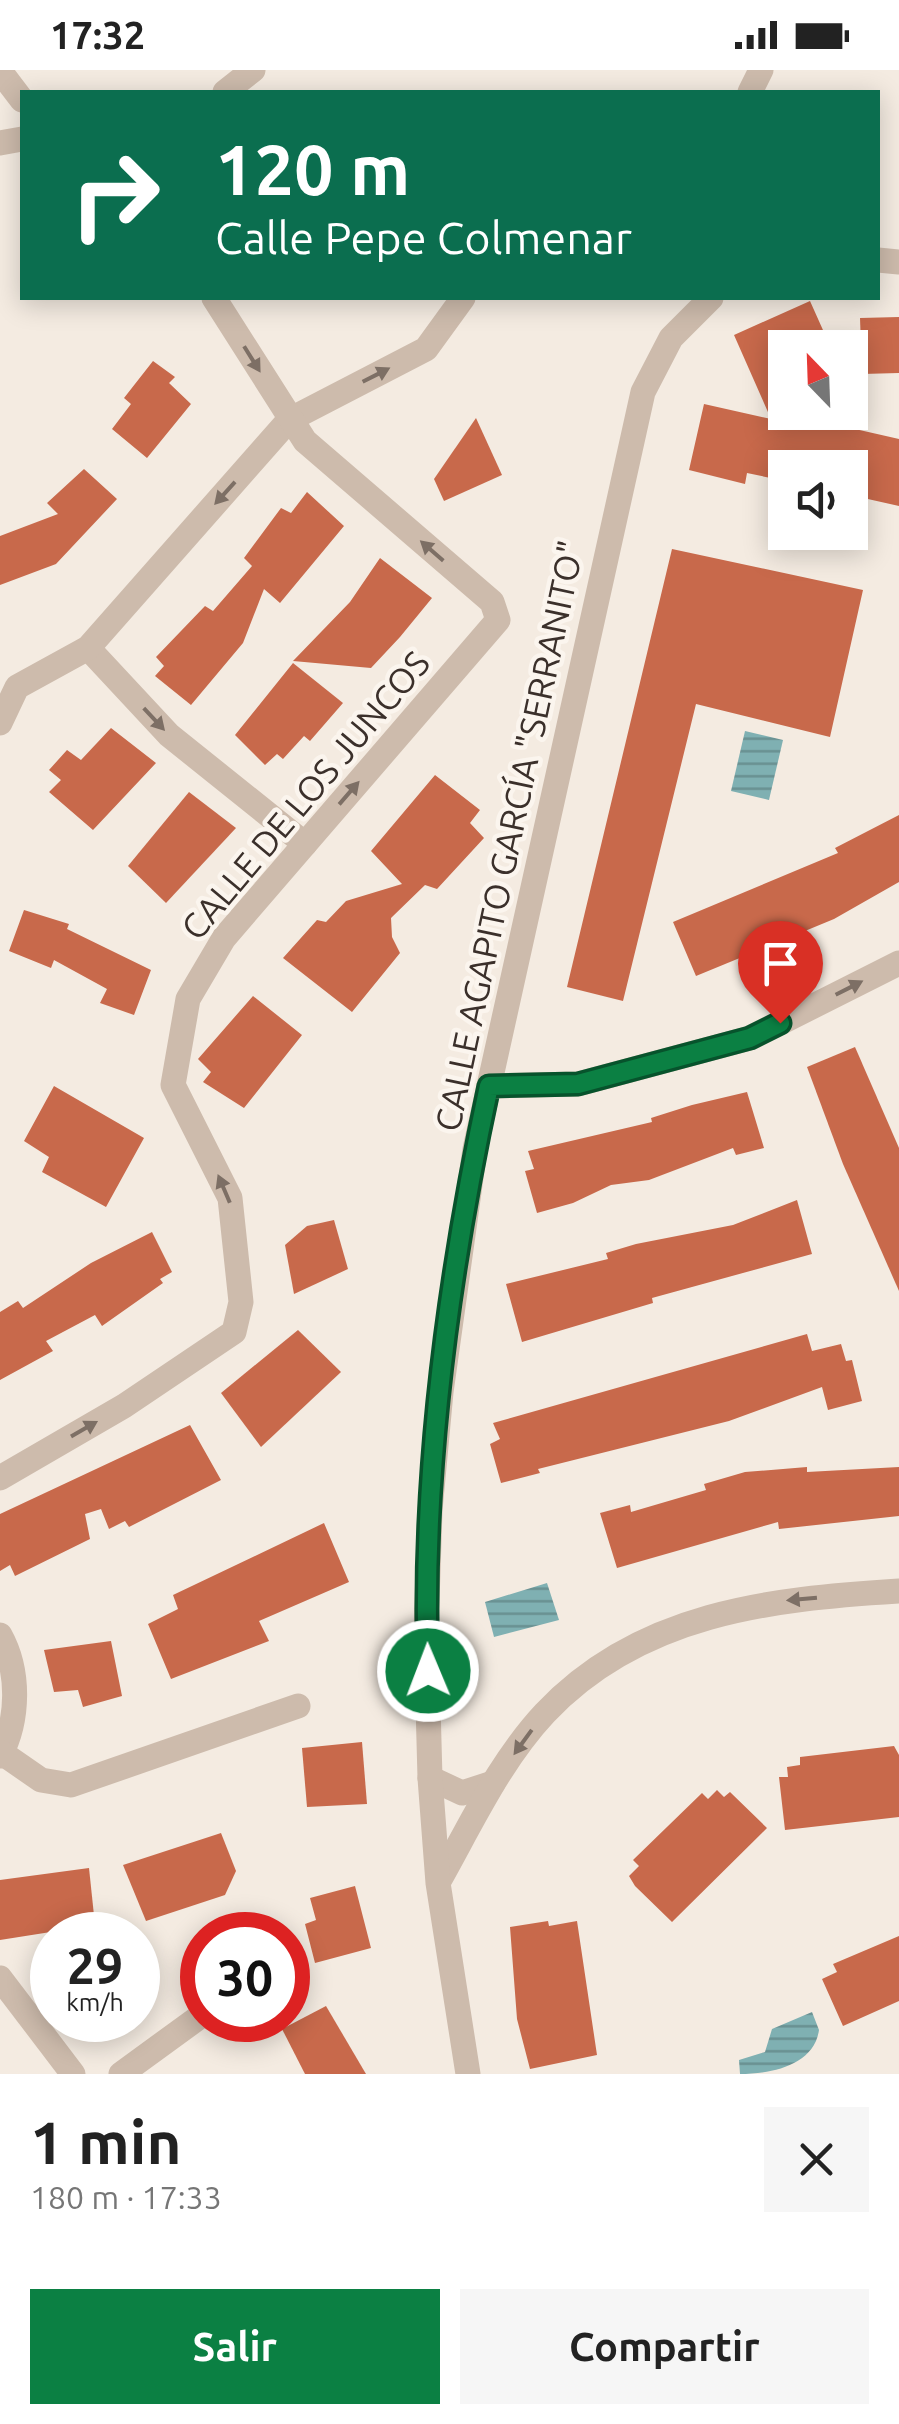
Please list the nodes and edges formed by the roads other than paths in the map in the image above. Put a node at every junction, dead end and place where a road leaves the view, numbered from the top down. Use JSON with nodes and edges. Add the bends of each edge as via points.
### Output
{"nodes":[{"id":1,"x":254,"y":70,"type":"edge"},
{"id":2,"x":0,"y":71,"type":"edge"},
{"id":3,"x":228,"y":90,"type":"edge"},
{"id":4,"x":20,"y":97,"type":"edge"},
{"id":5,"x":215,"y":300,"type":"edge"},
{"id":6,"x":462,"y":300,"type":"edge"},
{"id":7,"x":685,"y":300,"type":"edge"},
{"id":8,"x":709,"y":300,"type":"edge"},
{"id":9,"x":671,"y":338,"type":"junction"},
{"id":10,"x":290,"y":420,"type":"junction"},
{"id":11,"x":88,"y":648,"type":"junction"},
{"id":12,"x":0,"y":723,"type":"edge"},
{"id":13,"x":305,"y":844,"type":"junction"},
{"id":14,"x":899,"y":963,"type":"edge"},
{"id":15,"x":489,"y":1086,"type":"junction"},
{"id":16,"x":0,"y":1478,"type":"edge"},
{"id":17,"x":899,"y":1591,"type":"edge"},
{"id":18,"x":0,"y":1635,"type":"edge"},
{"id":19,"x":298,"y":1706,"type":"dead end"},
{"id":20,"x":1,"y":1754,"type":"edge"},
{"id":21,"x":430,"y":1778,"type":"junction"},
{"id":22,"x":493,"y":1783,"type":"junction"},
{"id":23,"x":438,"y":1883,"type":"junction"},
{"id":24,"x":0,"y":1978,"type":"edge"},
{"id":25,"x":180,"y":2031,"type":"edge"},
{"id":26,"x":73,"y":2074,"type":"edge"},
{"id":27,"x":121,"y":2074,"type":"edge"},
{"id":28,"x":468,"y":2074,"type":"edge"}],
"edges":[{"from":1,"to":3,"type":"street"},
{"from":2,"to":4,"type":"street"},
{"from":5,"to":10,"type":"street","one_way":true},
{"from":10,"to":6,"type":"street","one_way":true,"via":[[426,349]]},
{"from":7,"to":9,"type":"street","name":"CALLE AGAPITO GARCÍA \"SERRANITO\""},
{"from":8,"to":9,"type":"street","name":"CALLE AGAPITO GARCÍA \"SERRANITO\""},
{"from":9,"to":15,"type":"street","name":"CALLE AGAPITO GARCÍA \"SERRANITO\"","via":[[643,392]]},
{"from":10,"to":11,"type":"street","one_way":true},
{"from":13,"to":10,"type":"street","name":"CALLE DE LOS JUNCOS","one_way":true,"via":[[498,620],[492,602],[305,441]]},
{"from":11,"to":12,"type":"street","via":[[17,688]]},
{"from":11,"to":13,"type":"street","one_way":true,"via":[[169,734]]},
{"from":16,"to":13,"type":"street","name":"CALLE DE LOS JUNCOS","one_way":true,"via":[[234,1332],[241,1302],[230,1198],[173,1085],[188,999],[224,938]]},
{"from":15,"to":14,"type":"street","one_way":true,"via":[[578,1084],[750,1038]]},
{"from":15,"to":21,"type":"street","name":"CALLE AGAPITO GARCÍA \"SERRANITO\"","via":[[451,1300],[430,1510]]},
{"from":17,"to":22,"type":"street","one_way":true,"via":[[774,1602],[668,1630],[578,1680]]},
{"from":18,"to":20,"type":"street","via":[[15,1698]]},
{"from":19,"to":20,"type":"street","via":[[71,1785],[41,1780]]},
{"from":21,"to":22,"type":"street","via":[[462,1793]]},
{"from":21,"to":23,"type":"street","name":"CALLE AGAPITO GARCÍA \"SERRANITO\""},
{"from":22,"to":23,"type":"street"},
{"from":23,"to":28,"type":"street","name":"CALLE AGAPITO GARCÍA \"SERRANITO\""},
{"from":24,"to":26,"type":"street"},
{"from":25,"to":27,"type":"street"}]}
